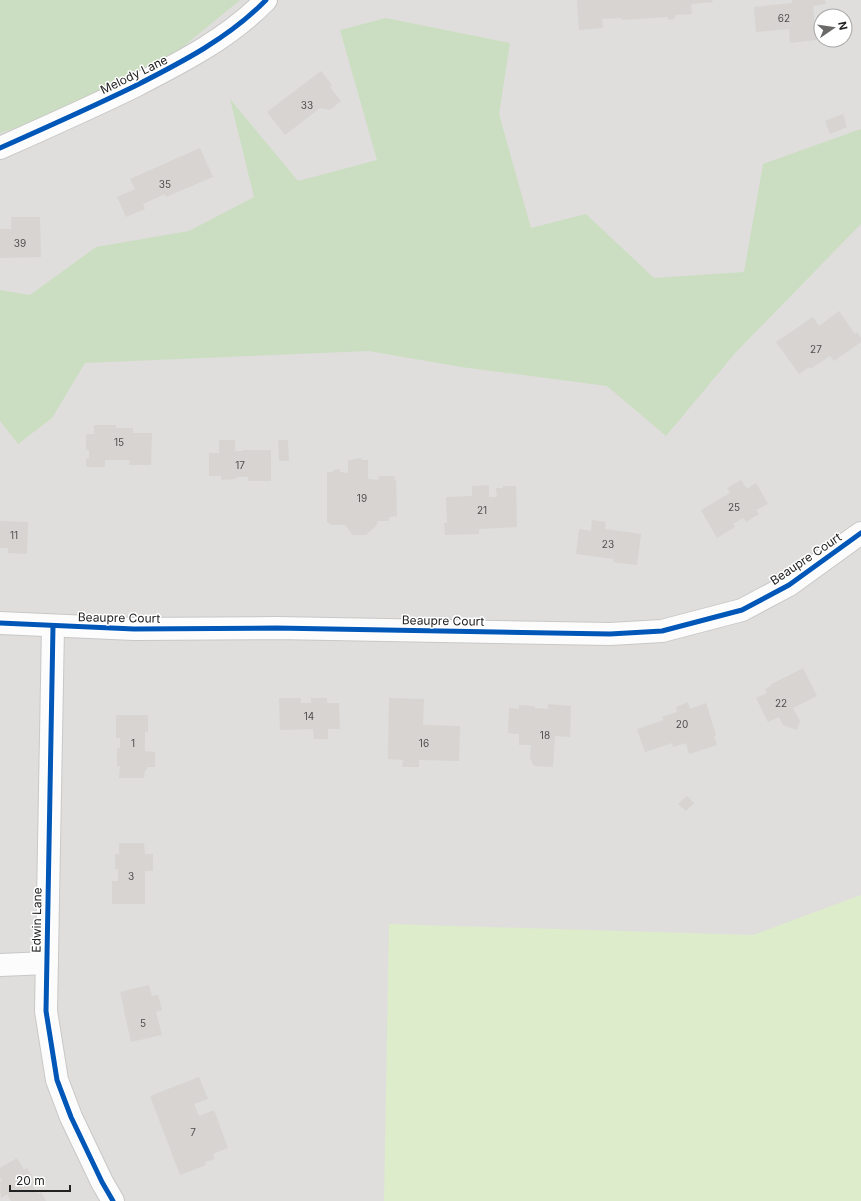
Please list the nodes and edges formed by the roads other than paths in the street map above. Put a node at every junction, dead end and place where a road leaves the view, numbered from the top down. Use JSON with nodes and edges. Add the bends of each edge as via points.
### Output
{"nodes":[{"id":1,"x":266,"y":0,"type":"edge"},
{"id":2,"x":0,"y":148,"type":"edge"},
{"id":3,"x":861,"y":533,"type":"edge"},
{"id":4,"x":0,"y":623,"type":"edge"},
{"id":5,"x":53,"y":626,"type":"junction"},
{"id":6,"x":47,"y":963,"type":"junction"},
{"id":7,"x":0,"y":965,"type":"edge"},
{"id":8,"x":113,"y":1201,"type":"edge"}],
"edges":[{"from":1,"to":2,"type":"street","name":"Melody Lane","via":[[212,44],[179,64]]},
{"from":3,"to":5,"type":"street","name":"Beaupre Court","via":[[789,585],[742,610],[662,631],[610,634]]},
{"from":4,"to":5,"type":"street","name":"Beaupre Court"},
{"from":5,"to":6,"type":"street","name":"Edwin Lane"},
{"from":6,"to":7,"type":"street"},
{"from":6,"to":8,"type":"street","name":"Edwin Lane","via":[[46,1011],[57,1080],[71,1117]]}]}
